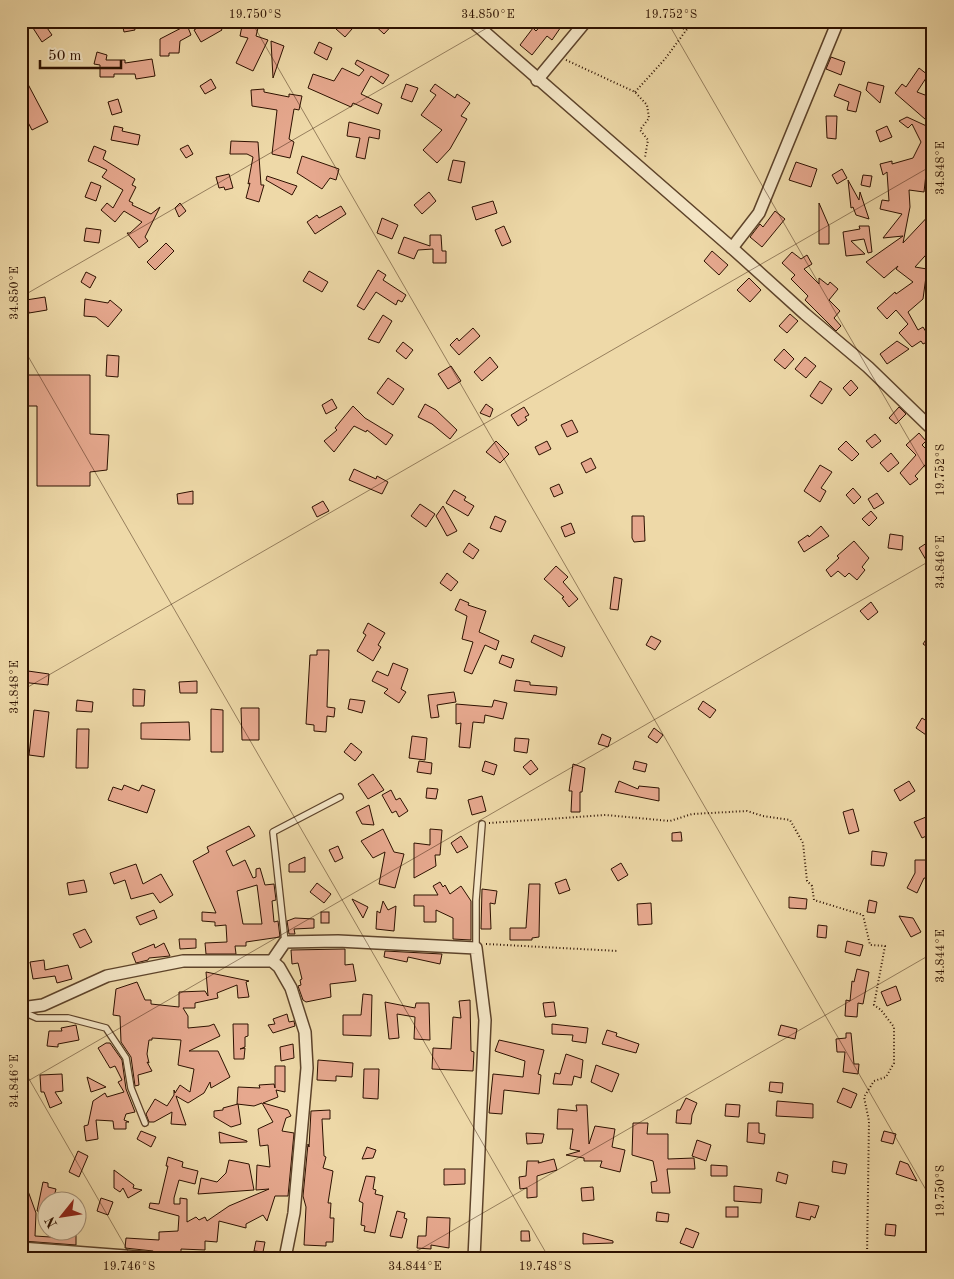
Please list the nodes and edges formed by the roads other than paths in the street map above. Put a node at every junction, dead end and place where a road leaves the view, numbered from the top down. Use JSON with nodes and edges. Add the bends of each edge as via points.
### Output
{"nodes":[{"id":1,"x":586,"y":21,"type":"edge"},
{"id":2,"x":838,"y":21,"type":"edge"},
{"id":3,"x":477,"y":23,"type":"edge"},
{"id":4,"x":537,"y":80,"type":"junction"},
{"id":5,"x":732,"y":248,"type":"junction"},
{"id":6,"x":933,"y":430,"type":"edge"},
{"id":7,"x":340,"y":797,"type":"dead end"},
{"id":8,"x":482,"y":824,"type":"road end"},
{"id":9,"x":285,"y":942,"type":"junction"},
{"id":10,"x":476,"y":948,"type":"junction"},
{"id":11,"x":272,"y":961,"type":"junction"},
{"id":12,"x":21,"y":1009,"type":"edge"},
{"id":13,"x":145,"y":1123,"type":"dead end"},
{"id":14,"x":21,"y":1248,"type":"edge"},
{"id":15,"x":152,"y":1258,"type":"edge"},
{"id":16,"x":285,"y":1258,"type":"edge"},
{"id":17,"x":474,"y":1258,"type":"edge"}],
"edges":[{"from":1,"to":4,"type":"street"},
{"from":2,"to":5,"type":"street","via":[[759,213]]},
{"from":3,"to":4,"type":"street"},
{"from":4,"to":5,"type":"street"},
{"from":5,"to":6,"type":"street","via":[[868,367]]},
{"from":7,"to":9,"type":"lane","via":[[273,832]]},
{"from":8,"to":10,"type":"lane"},
{"from":9,"to":10,"type":"street"},
{"from":9,"to":11,"type":"street"},
{"from":10,"to":17,"type":"street","via":[[485,1020]]},
{"from":11,"to":12,"type":"street","via":[[182,961],[107,976],[42,1005]]},
{"from":11,"to":16,"type":"street","via":[[291,988],[304,1032],[307,1068],[294,1213]]},
{"from":12,"to":13,"type":"lane","via":[[37,1018],[68,1018],[106,1028],[126,1058],[131,1088]]},
{"from":14,"to":15,"type":"street"}]}
